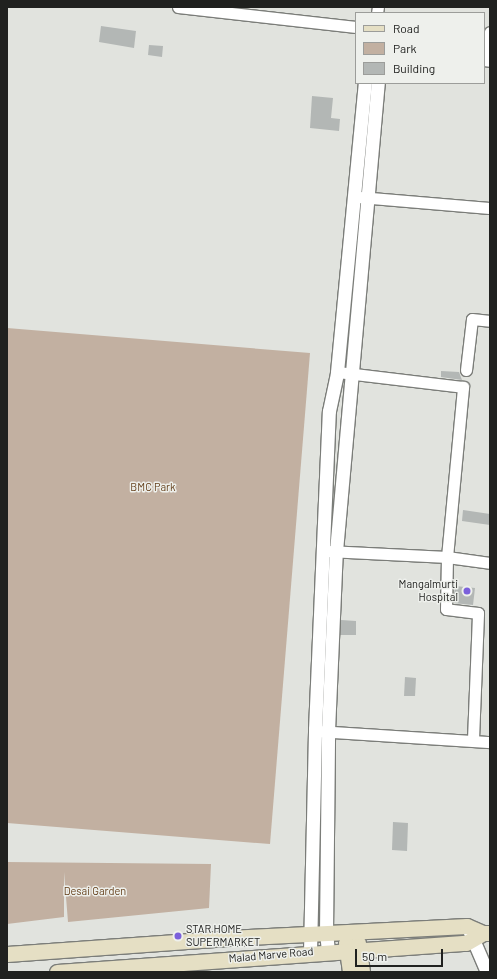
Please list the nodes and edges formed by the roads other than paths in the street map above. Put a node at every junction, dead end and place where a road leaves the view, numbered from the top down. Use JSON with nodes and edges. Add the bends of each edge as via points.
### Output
{"nodes":[{"id":1,"x":178,"y":7,"type":"edge"},
{"id":2,"x":258,"y":12,"type":"edge"},
{"id":3,"x":355,"y":27,"type":"edge"},
{"id":4,"x":488,"y":40,"type":"edge"},
{"id":5,"x":487,"y":59,"type":"edge"},
{"id":6,"x":365,"y":84,"type":"edge"},
{"id":7,"x":378,"y":84,"type":"edge"},
{"id":8,"x":363,"y":102,"type":"junction"},
{"id":9,"x":377,"y":103,"type":"junction"},
{"id":10,"x":356,"y":168,"type":"junction"},
{"id":11,"x":372,"y":170,"type":"junction"},
{"id":12,"x":352,"y":196,"type":"junction"},
{"id":13,"x":369,"y":198,"type":"junction"},
{"id":14,"x":490,"y":208,"type":"edge"},
{"id":15,"x":490,"y":321,"type":"edge"},
{"id":16,"x":466,"y":370,"type":"dead end"},
{"id":17,"x":337,"y":372,"type":"junction"},
{"id":18,"x":352,"y":374,"type":"junction"},
{"id":19,"x":321,"y":550,"type":"junction"},
{"id":20,"x":336,"y":552,"type":"junction"},
{"id":21,"x":447,"y":557,"type":"junction"},
{"id":22,"x":490,"y":563,"type":"edge"},
{"id":23,"x":315,"y":730,"type":"junction"},
{"id":24,"x":328,"y":731,"type":"junction"},
{"id":25,"x":473,"y":739,"type":"junction"},
{"id":26,"x":490,"y":742,"type":"edge"},
{"id":27,"x":350,"y":932,"type":"junction"},
{"id":28,"x":478,"y":933,"type":"edge"},
{"id":29,"x":318,"y":934,"type":"junction"},
{"id":30,"x":234,"y":938,"type":"junction"},
{"id":31,"x":143,"y":945,"type":"junction"},
{"id":32,"x":328,"y":951,"type":"junction"},
{"id":33,"x":310,"y":952,"type":"junction"},
{"id":34,"x":353,"y":952,"type":"junction"},
{"id":35,"x":7,"y":954,"type":"edge"},
{"id":36,"x":236,"y":958,"type":"junction"},
{"id":37,"x":142,"y":966,"type":"junction"},
{"id":38,"x":119,"y":970,"type":"edge"},
{"id":39,"x":57,"y":972,"type":"edge"},
{"id":40,"x":350,"y":972,"type":"edge"},
{"id":41,"x":362,"y":972,"type":"edge"},
{"id":42,"x":487,"y":972,"type":"edge"}],
"edges":[{"from":1,"to":2,"type":"street"},
{"from":2,"to":3,"type":"street"},
{"from":4,"to":5,"type":"street"},
{"from":6,"to":8,"type":"street"},
{"from":7,"to":9,"type":"street"},
{"from":8,"to":9,"type":"street"},
{"from":8,"to":10,"type":"street"},
{"from":9,"to":11,"type":"street"},
{"from":10,"to":11,"type":"street"},
{"from":10,"to":12,"type":"street"},
{"from":11,"to":13,"type":"street"},
{"from":12,"to":13,"type":"street"},
{"from":12,"to":17,"type":"street"},
{"from":13,"to":14,"type":"street"},
{"from":13,"to":18,"type":"street"},
{"from":15,"to":16,"type":"street","via":[[472,319]]},
{"from":17,"to":18,"type":"street"},
{"from":17,"to":19,"type":"street","via":[[329,412]]},
{"from":18,"to":20,"type":"street"},
{"from":18,"to":21,"type":"street","via":[[463,387]]},
{"from":19,"to":20,"type":"street"},
{"from":19,"to":23,"type":"street"},
{"from":20,"to":21,"type":"street"},
{"from":20,"to":24,"type":"street"},
{"from":21,"to":22,"type":"street"},
{"from":21,"to":25,"type":"street","via":[[446,609],[478,613]]},
{"from":23,"to":24,"type":"street"},
{"from":23,"to":29,"type":"street"},
{"from":24,"to":25,"type":"street"},
{"from":24,"to":29,"type":"street"},
{"from":25,"to":26,"type":"street"},
{"from":27,"to":28,"type":"main road","name":"Malad Marve Road"},
{"from":27,"to":29,"type":"main road","name":"Malad Marve Road"},
{"from":27,"to":34,"type":"main road"},
{"from":28,"to":34,"type":"main road","name":"Malad Marve Road","via":[[466,943]]},
{"from":28,"to":42,"type":"street"},
{"from":29,"to":30,"type":"main road","name":"Malad Marve Road"},
{"from":29,"to":32,"type":"street"},
{"from":29,"to":33,"type":"street"},
{"from":30,"to":31,"type":"main road","name":"Malad Marve Road"},
{"from":30,"to":36,"type":"main road"},
{"from":31,"to":35,"type":"main road","name":"Malad Marve Road"},
{"from":31,"to":37,"type":"main road"},
{"from":32,"to":33,"type":"main road","name":"Malad Marve Road"},
{"from":32,"to":34,"type":"main road","name":"Malad Marve Road"},
{"from":33,"to":36,"type":"main road","name":"Malad Marve Road"},
{"from":34,"to":40,"type":"main road"},
{"from":34,"to":41,"type":"main road"},
{"from":36,"to":37,"type":"main road","name":"Malad Marve Road"},
{"from":37,"to":38,"type":"main road","name":"Malad Marve Road"},
{"from":38,"to":39,"type":"main road","name":"Malad Marve Road"}]}
